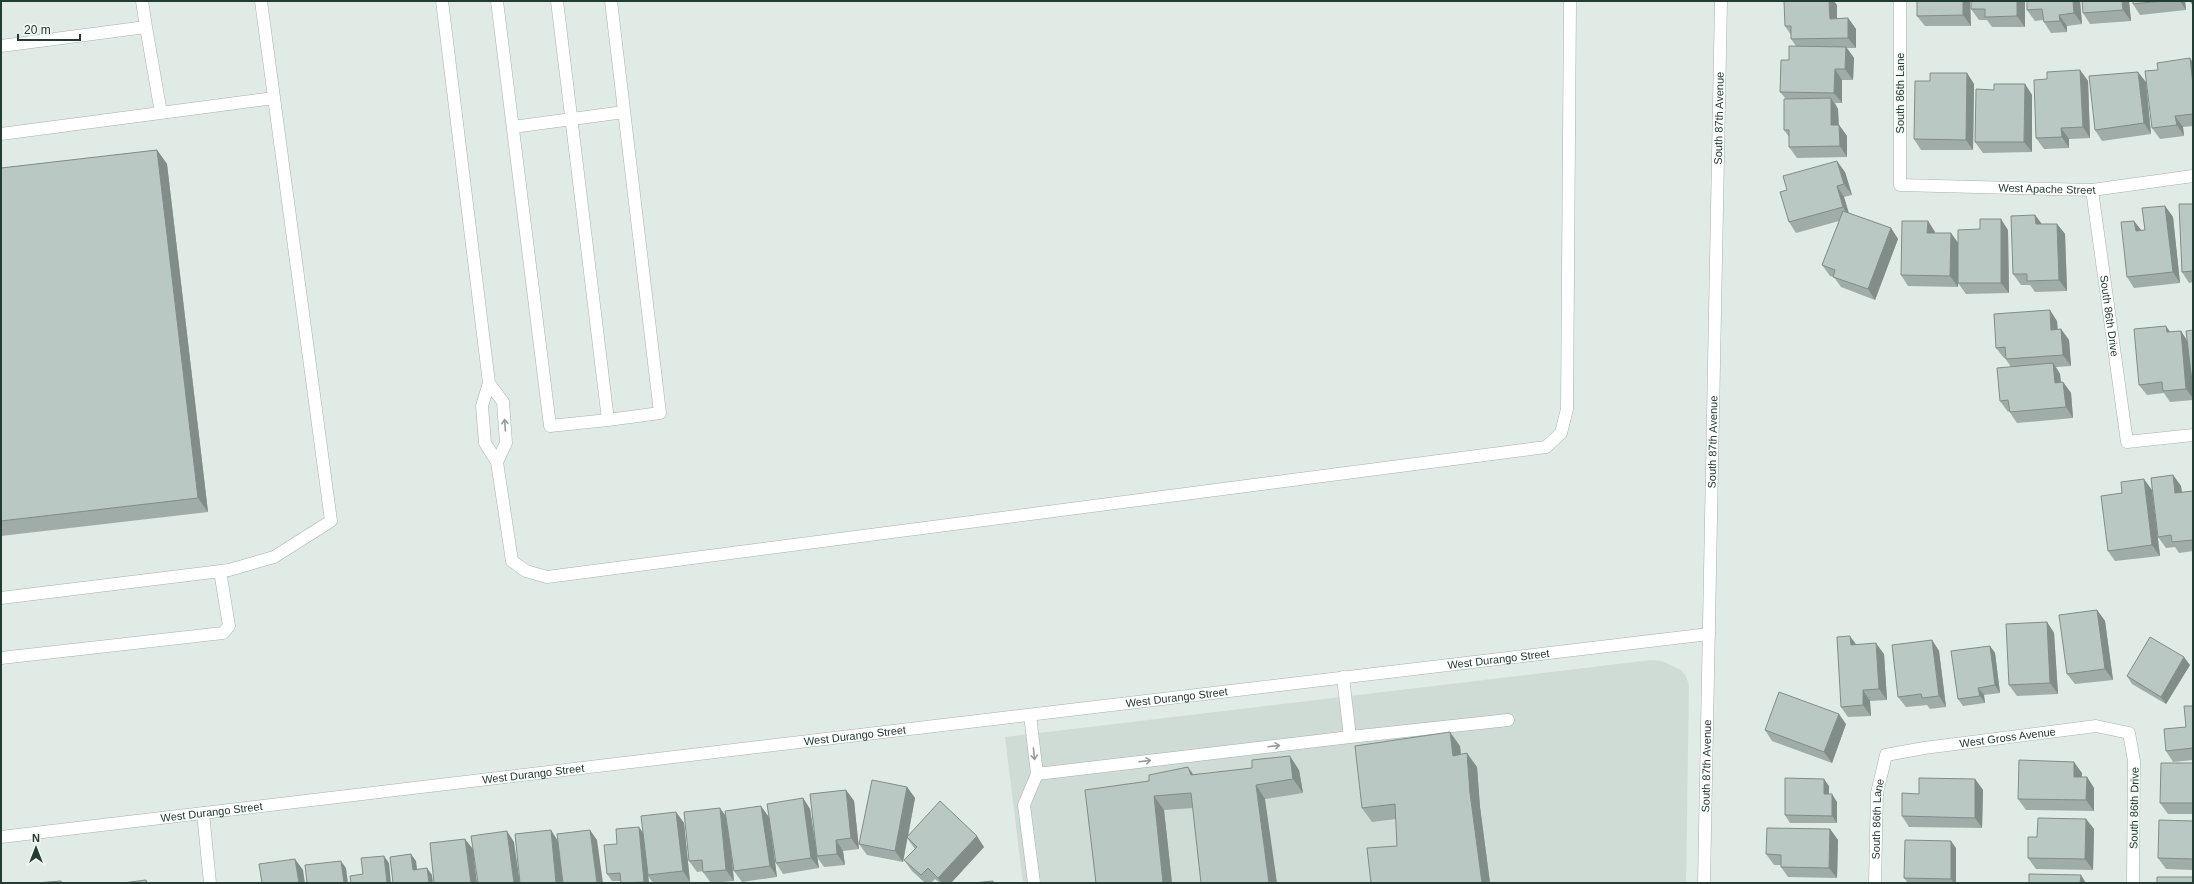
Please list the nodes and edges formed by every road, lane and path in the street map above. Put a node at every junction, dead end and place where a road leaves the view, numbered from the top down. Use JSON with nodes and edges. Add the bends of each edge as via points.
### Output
{"nodes":[{"id":1,"x":142,"y":1,"type":"edge"},
{"id":2,"x":261,"y":1,"type":"edge"},
{"id":3,"x":442,"y":1,"type":"edge"},
{"id":4,"x":497,"y":1,"type":"edge"},
{"id":5,"x":557,"y":1,"type":"edge"},
{"id":6,"x":611,"y":1,"type":"edge"},
{"id":7,"x":1570,"y":1,"type":"edge"},
{"id":8,"x":1721,"y":1,"type":"edge"},
{"id":9,"x":1900,"y":1,"type":"edge"},
{"id":10,"x":146,"y":27,"type":"junction"},
{"id":11,"x":1,"y":46,"type":"edge"},
{"id":12,"x":274,"y":98,"type":"junction"},
{"id":13,"x":624,"y":112,"type":"junction"},
{"id":14,"x":161,"y":113,"type":"junction"},
{"id":15,"x":571,"y":119,"type":"junction"},
{"id":16,"x":513,"y":127,"type":"junction"},
{"id":17,"x":1,"y":134,"type":"edge"},
{"id":18,"x":2193,"y":176,"type":"edge"},
{"id":19,"x":1900,"y":185,"type":"joint"},
{"id":20,"x":2092,"y":190,"type":"junction"},
{"id":21,"x":489,"y":383,"type":"junction"},
{"id":22,"x":608,"y":420,"type":"junction"},
{"id":23,"x":2193,"y":435,"type":"edge"},
{"id":24,"x":498,"y":462,"type":"junction"},
{"id":25,"x":220,"y":571,"type":"junction"},
{"id":26,"x":1,"y":598,"type":"edge"},
{"id":27,"x":1709,"y":634,"type":"junction"},
{"id":28,"x":1,"y":658,"type":"edge"},
{"id":29,"x":1343,"y":677,"type":"junction"},
{"id":30,"x":1030,"y":715,"type":"junction"},
{"id":31,"x":1508,"y":720,"type":"dead end"},
{"id":32,"x":2129,"y":733,"type":"joint"},
{"id":33,"x":1350,"y":737,"type":"junction"},
{"id":34,"x":1886,"y":755,"type":"joint"},
{"id":35,"x":1037,"y":774,"type":"junction"},
{"id":36,"x":203,"y":813,"type":"junction"},
{"id":37,"x":1,"y":837,"type":"edge"},
{"id":38,"x":210,"y":883,"type":"edge"},
{"id":39,"x":1034,"y":883,"type":"edge"},
{"id":40,"x":1704,"y":883,"type":"edge"},
{"id":41,"x":1875,"y":883,"type":"edge"},
{"id":42,"x":2133,"y":883,"type":"edge"}],
"edges":[{"from":1,"to":10,"type":"street"},
{"from":2,"to":12,"type":"street"},
{"from":3,"to":21,"type":"street"},
{"from":4,"to":16,"type":"street"},
{"from":5,"to":15,"type":"street"},
{"from":6,"to":13,"type":"street"},
{"from":7,"to":24,"type":"street","via":[[1567,409],[1561,433],[1546,447],[547,577],[526,571],[512,561]]},
{"from":8,"to":27,"type":"street","name":"South 87th Avenue"},
{"from":9,"to":19,"type":"street","name":"South 86th Lane"},
{"from":10,"to":11,"type":"street"},
{"from":10,"to":14,"type":"street"},
{"from":12,"to":14,"type":"street"},
{"from":12,"to":25,"type":"street","via":[[331,521],[274,557]]},
{"from":13,"to":15,"type":"street"},
{"from":13,"to":22,"type":"street","via":[[660,412]]},
{"from":14,"to":17,"type":"street"},
{"from":15,"to":16,"type":"street"},
{"from":15,"to":22,"type":"street"},
{"from":16,"to":22,"type":"street","via":[[550,426]]},
{"from":18,"to":20,"type":"street","name":"West Apache Street"},
{"from":19,"to":20,"type":"street","name":"West Apache Street"},
{"from":20,"to":23,"type":"street","name":"South 86th Drive","via":[[2128,442]]},
{"from":21,"to":24,"type":"street","via":[[482,406],[485,443]]},
{"from":24,"to":21,"type":"street","one_way":true,"via":[[506,443],[503,402]]},
{"from":25,"to":26,"type":"street"},
{"from":25,"to":28,"type":"street","via":[[229,626],[223,633]]},
{"from":27,"to":29,"type":"street","name":"West Durango Street"},
{"from":27,"to":40,"type":"street","name":"South 87th Avenue"},
{"from":29,"to":30,"type":"street","name":"West Durango Street"},
{"from":29,"to":33,"type":"street"},
{"from":30,"to":35,"type":"street","one_way":true},
{"from":30,"to":36,"type":"street","name":"West Durango Street"},
{"from":31,"to":33,"type":"street"},
{"from":32,"to":34,"type":"street","name":"West Gross Avenue","via":[[2096,726]]},
{"from":32,"to":42,"type":"street","name":"South 86th Drive","via":[[2134,761]]},
{"from":35,"to":33,"type":"street","one_way":true},
{"from":34,"to":41,"type":"street","name":"South 86th Lane","via":[[1877,793]]},
{"from":35,"to":39,"type":"street","via":[[1024,805]]},
{"from":36,"to":37,"type":"street","name":"West Durango Street"},
{"from":36,"to":38,"type":"street"}]}
